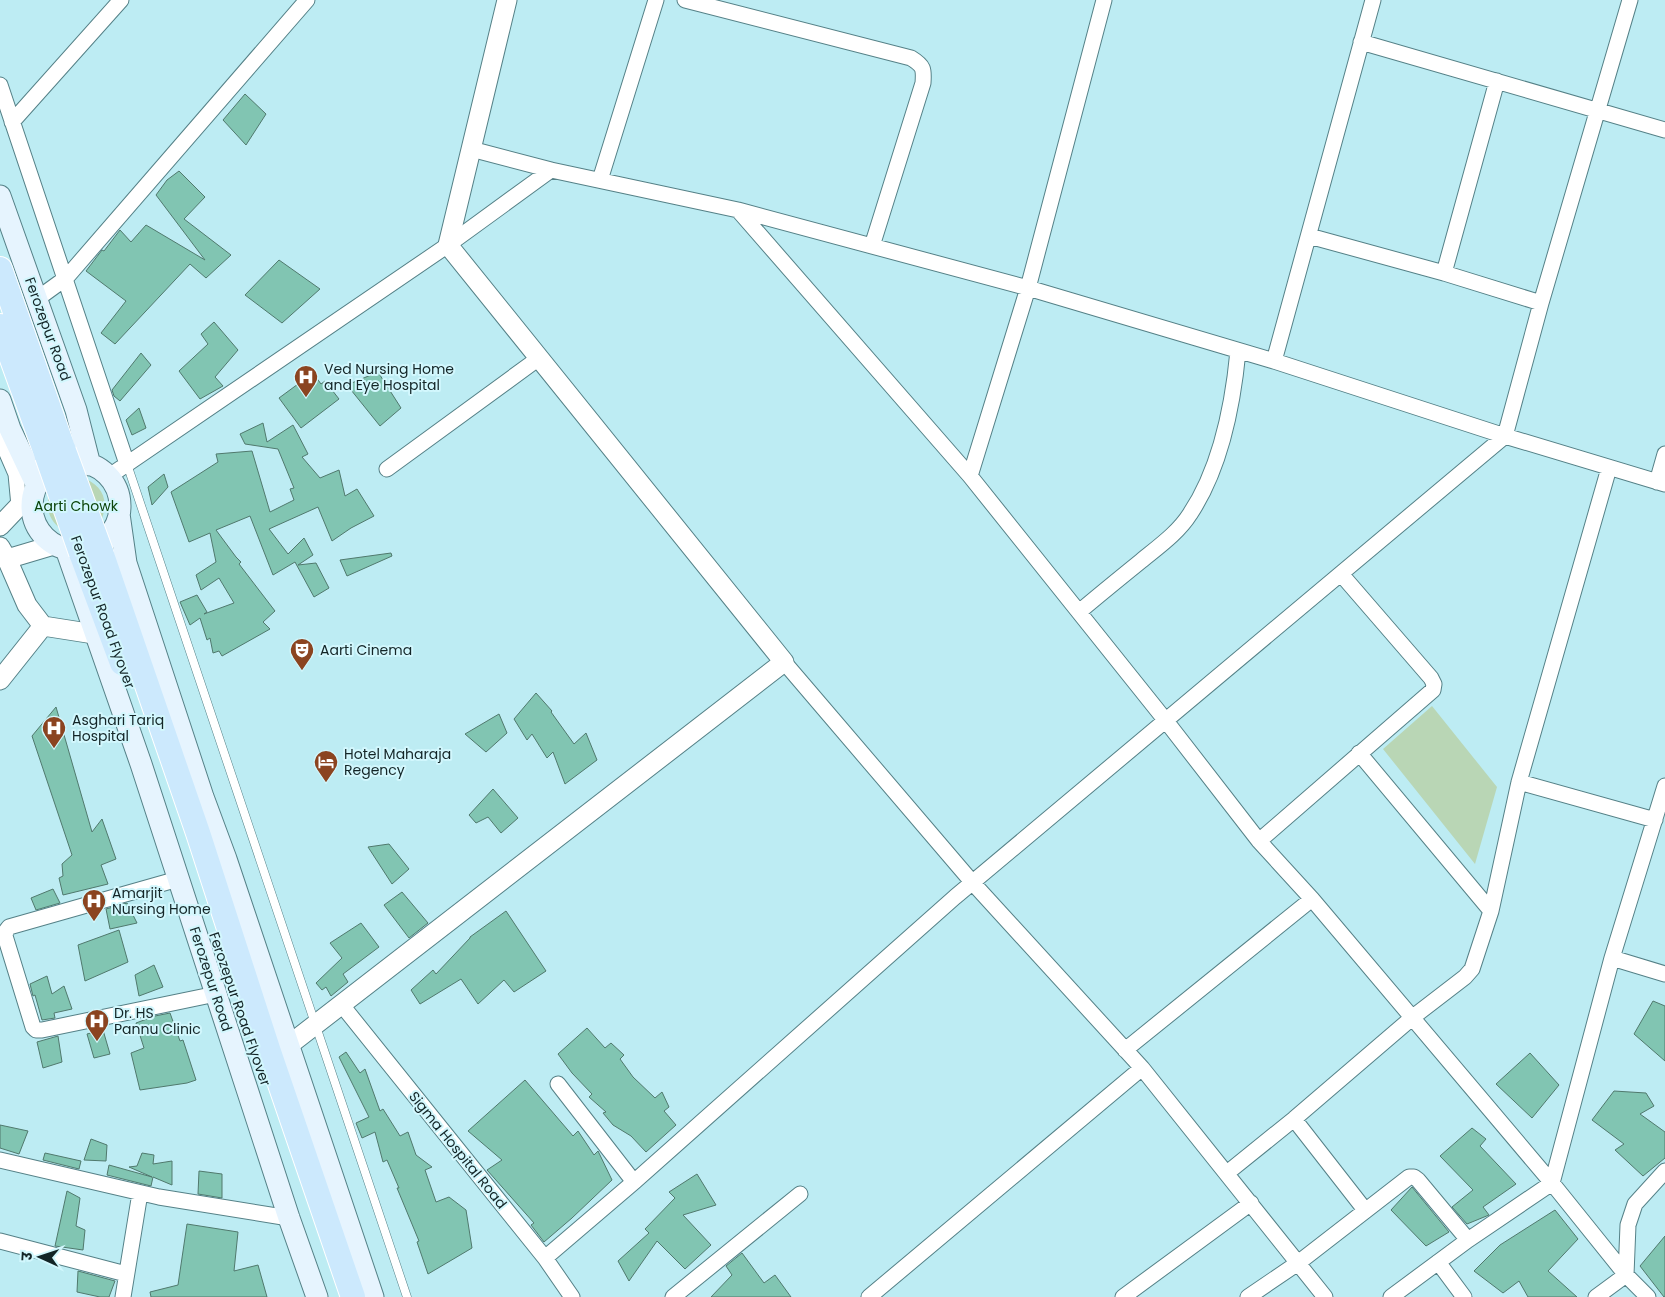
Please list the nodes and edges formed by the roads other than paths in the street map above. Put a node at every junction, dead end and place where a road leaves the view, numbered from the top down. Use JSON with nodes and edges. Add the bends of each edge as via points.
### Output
{"nodes":[{"id":1,"x":121,"y":0,"type":"edge"},
{"id":2,"x":307,"y":0,"type":"edge"},
{"id":3,"x":507,"y":0,"type":"edge"},
{"id":4,"x":656,"y":0,"type":"edge"},
{"id":5,"x":685,"y":0,"type":"edge"},
{"id":6,"x":1104,"y":0,"type":"edge"},
{"id":7,"x":1373,"y":0,"type":"edge"},
{"id":8,"x":1630,"y":0,"type":"edge"},
{"id":9,"x":1361,"y":42,"type":"junction"},
{"id":10,"x":1497,"y":81,"type":"junction"},
{"id":11,"x":0,"y":85,"type":"edge"},
{"id":12,"x":1598,"y":111,"type":"junction"},
{"id":13,"x":12,"y":122,"type":"junction"},
{"id":14,"x":1665,"y":130,"type":"edge"},
{"id":15,"x":471,"y":149,"type":"junction"},
{"id":16,"x":551,"y":170,"type":"junction"},
{"id":17,"x":600,"y":180,"type":"junction"},
{"id":18,"x":0,"y":196,"type":"edge"},
{"id":19,"x":738,"y":210,"type":"junction"},
{"id":20,"x":1309,"y":236,"type":"junction"},
{"id":21,"x":448,"y":245,"type":"junction"},
{"id":22,"x":872,"y":246,"type":"junction"},
{"id":23,"x":0,"y":269,"type":"edge"},
{"id":24,"x":1444,"y":273,"type":"junction"},
{"id":25,"x":66,"y":278,"type":"junction"},
{"id":26,"x":1028,"y":288,"type":"junction"},
{"id":27,"x":37,"y":299,"type":"junction"},
{"id":28,"x":1541,"y":303,"type":"junction"},
{"id":29,"x":0,"y":326,"type":"edge"},
{"id":30,"x":1238,"y":351,"type":"junction"},
{"id":31,"x":539,"y":358,"type":"junction"},
{"id":32,"x":1274,"y":361,"type":"junction"},
{"id":33,"x":0,"y":400,"type":"edge"},
{"id":34,"x":1505,"y":436,"type":"junction"},
{"id":35,"x":0,"y":437,"type":"edge"},
{"id":36,"x":1665,"y":454,"type":"edge"},
{"id":37,"x":127,"y":464,"type":"junction"},
{"id":38,"x":90,"y":465,"type":"junction"},
{"id":39,"x":1609,"y":468,"type":"junction"},
{"id":40,"x":387,"y":469,"type":"dead end"},
{"id":41,"x":970,"y":476,"type":"junction"},
{"id":42,"x":108,"y":477,"type":"junction"},
{"id":43,"x":1661,"y":483,"type":"edge"},
{"id":44,"x":30,"y":497,"type":"junction"},
{"id":45,"x":119,"y":514,"type":"junction"},
{"id":46,"x":0,"y":526,"type":"edge"},
{"id":47,"x":60,"y":547,"type":"junction"},
{"id":48,"x":4,"y":553,"type":"edge"},
{"id":49,"x":1341,"y":574,"type":"junction"},
{"id":50,"x":1079,"y":612,"type":"junction"},
{"id":51,"x":43,"y":626,"type":"junction"},
{"id":52,"x":94,"y":634,"type":"junction"},
{"id":53,"x":784,"y":662,"type":"junction"},
{"id":54,"x":0,"y":680,"type":"edge"},
{"id":55,"x":1166,"y":721,"type":"junction"},
{"id":56,"x":1359,"y":753,"type":"junction"},
{"id":57,"x":1519,"y":782,"type":"junction"},
{"id":58,"x":1665,"y":786,"type":"edge"},
{"id":59,"x":1654,"y":820,"type":"junction"},
{"id":60,"x":1258,"y":841,"type":"junction"},
{"id":61,"x":178,"y":879,"type":"junction"},
{"id":62,"x":972,"y":882,"type":"junction"},
{"id":63,"x":1312,"y":899,"type":"junction"},
{"id":64,"x":1491,"y":911,"type":"junction"},
{"id":65,"x":1612,"y":958,"type":"junction"},
{"id":66,"x":1665,"y":974,"type":"edge"},
{"id":67,"x":216,"y":994,"type":"junction"},
{"id":68,"x":341,"y":1004,"type":"junction"},
{"id":69,"x":1413,"y":1017,"type":"junction"},
{"id":70,"x":315,"y":1024,"type":"junction"},
{"id":71,"x":289,"y":1045,"type":"junction"},
{"id":72,"x":1125,"y":1050,"type":"junction"},
{"id":73,"x":1142,"y":1068,"type":"junction"},
{"id":74,"x":558,"y":1084,"type":"dead end"},
{"id":75,"x":1294,"y":1119,"type":"junction"},
{"id":76,"x":0,"y":1160,"type":"edge"},
{"id":77,"x":1665,"y":1171,"type":"edge"},
{"id":78,"x":1226,"y":1173,"type":"junction"},
{"id":79,"x":634,"y":1182,"type":"junction"},
{"id":80,"x":1552,"y":1183,"type":"junction"},
{"id":81,"x":140,"y":1193,"type":"junction"},
{"id":82,"x":800,"y":1194,"type":"dead end"},
{"id":83,"x":1251,"y":1204,"type":"junction"},
{"id":84,"x":1365,"y":1210,"type":"junction"},
{"id":85,"x":289,"y":1218,"type":"junction"},
{"id":86,"x":1468,"y":1240,"type":"junction"},
{"id":87,"x":0,"y":1241,"type":"edge"},
{"id":88,"x":544,"y":1258,"type":"junction"},
{"id":89,"x":1438,"y":1262,"type":"junction"},
{"id":90,"x":1298,"y":1263,"type":"junction"},
{"id":91,"x":126,"y":1274,"type":"junction"},
{"id":92,"x":1626,"y":1275,"type":"junction"},
{"id":93,"x":122,"y":1297,"type":"edge"},
{"id":94,"x":317,"y":1297,"type":"edge"},
{"id":95,"x":338,"y":1297,"type":"edge"},
{"id":96,"x":353,"y":1297,"type":"edge"},
{"id":97,"x":373,"y":1297,"type":"edge"},
{"id":98,"x":407,"y":1297,"type":"edge"},
{"id":99,"x":572,"y":1297,"type":"edge"},
{"id":100,"x":673,"y":1297,"type":"edge"},
{"id":101,"x":869,"y":1297,"type":"edge"},
{"id":102,"x":1123,"y":1297,"type":"edge"},
{"id":103,"x":1248,"y":1297,"type":"edge"},
{"id":104,"x":1325,"y":1297,"type":"edge"},
{"id":105,"x":1391,"y":1297,"type":"edge"},
{"id":106,"x":1464,"y":1297,"type":"edge"},
{"id":107,"x":1596,"y":1297,"type":"edge"},
{"id":108,"x":1648,"y":1297,"type":"edge"}],
"edges":[{"from":1,"to":13,"type":"street"},
{"from":2,"to":25,"type":"street"},
{"from":3,"to":15,"type":"street"},
{"from":4,"to":17,"type":"street"},
{"from":5,"to":22,"type":"street","via":[[911,58],[919,63],[924,71],[923,83]]},
{"from":6,"to":26,"type":"street"},
{"from":7,"to":9,"type":"street"},
{"from":8,"to":12,"type":"street"},
{"from":9,"to":10,"type":"street"},
{"from":9,"to":20,"type":"street"},
{"from":10,"to":12,"type":"street"},
{"from":10,"to":24,"type":"street"},
{"from":11,"to":13,"type":"street"},
{"from":12,"to":14,"type":"street"},
{"from":12,"to":28,"type":"street"},
{"from":13,"to":25,"type":"street"},
{"from":15,"to":16,"type":"street"},
{"from":15,"to":21,"type":"street"},
{"from":16,"to":17,"type":"street"},
{"from":16,"to":21,"type":"street"},
{"from":17,"to":19,"type":"street"},
{"from":18,"to":27,"type":"main road","name":"Ferozepur Road"},
{"from":19,"to":22,"type":"street"},
{"from":19,"to":41,"type":"street"},
{"from":20,"to":24,"type":"street"},
{"from":20,"to":32,"type":"street"},
{"from":21,"to":31,"type":"street"},
{"from":21,"to":37,"type":"street"},
{"from":22,"to":26,"type":"street"},
{"from":23,"to":96,"type":"main road","name":"Ferozepur Road Flyover","bridge":true,"via":[[198,833]]},
{"from":24,"to":28,"type":"street"},
{"from":25,"to":27,"type":"street"},
{"from":25,"to":37,"type":"street"},
{"from":26,"to":30,"type":"street"},
{"from":26,"to":41,"type":"street"},
{"from":27,"to":38,"type":"main road","name":"Ferozepur Road","via":[[76,410]]},
{"from":28,"to":34,"type":"street"},
{"from":29,"to":95,"type":"main road","name":"Ferozepur Road Flyover","bridge":true,"via":[[146,728]]},
{"from":30,"to":32,"type":"street"},
{"from":30,"to":50,"type":"street","via":[[1235,386],[1216,459],[1190,515],[1170,538]]},
{"from":31,"to":40,"type":"street"},
{"from":31,"to":53,"type":"street"},
{"from":32,"to":34,"type":"street"},
{"from":33,"to":44,"type":"main road"},
{"from":34,"to":39,"type":"street"},
{"from":34,"to":49,"type":"street"},
{"from":35,"to":44,"type":"street"},
{"from":36,"to":43,"type":"street"},
{"from":37,"to":42,"type":"street"},
{"from":37,"to":70,"type":"lane"},
{"from":38,"to":42,"type":"main road"},
{"from":38,"to":44,"type":"main road","via":[[67,463],[55,468]]},
{"from":39,"to":43,"type":"street"},
{"from":39,"to":57,"type":"street"},
{"from":41,"to":50,"type":"street"},
{"from":42,"to":45,"type":"main road","via":[[117,494]]},
{"from":44,"to":46,"type":"street"},
{"from":44,"to":47,"type":"main road","via":[[36,525],[43,536]]},
{"from":45,"to":47,"type":"main road","via":[[115,527],[95,546],[82,550]]},
{"from":45,"to":71,"type":"main road","via":[[126,563]]},
{"from":47,"to":48,"type":"street"},
{"from":47,"to":52,"type":"main road","name":"Ferozepur Road"},
{"from":48,"to":51,"type":"street","via":[[27,605]]},
{"from":49,"to":55,"type":"street"},
{"from":49,"to":56,"type":"street","via":[[1434,684],[1430,694]]},
{"from":50,"to":55,"type":"street"},
{"from":51,"to":52,"type":"street"},
{"from":51,"to":54,"type":"street"},
{"from":52,"to":61,"type":"main road","name":"Ferozepur Road"},
{"from":53,"to":62,"type":"street"},
{"from":53,"to":68,"type":"street"},
{"from":55,"to":60,"type":"street"},
{"from":55,"to":62,"type":"street"},
{"from":56,"to":60,"type":"street"},
{"from":56,"to":64,"type":"street"},
{"from":57,"to":59,"type":"street"},
{"from":57,"to":64,"type":"street"},
{"from":58,"to":59,"type":"street"},
{"from":59,"to":65,"type":"street"},
{"from":60,"to":63,"type":"street"},
{"from":61,"to":67,"type":"main road","name":"Ferozepur Road"},
{"from":61,"to":67,"type":"street","via":[[9,927],[5,936],[32,1027],[42,1030]]},
{"from":62,"to":72,"type":"street"},
{"from":62,"to":79,"type":"street"},
{"from":63,"to":69,"type":"street"},
{"from":63,"to":72,"type":"street"},
{"from":64,"to":69,"type":"street","via":[[1472,969]]},
{"from":65,"to":66,"type":"street"},
{"from":65,"to":80,"type":"street"},
{"from":67,"to":85,"type":"main road","name":"Ferozepur Road"},
{"from":68,"to":70,"type":"street"},
{"from":68,"to":88,"type":"street","name":"Sigma Hospital Road"},
{"from":69,"to":75,"type":"street"},
{"from":69,"to":80,"type":"street"},
{"from":70,"to":71,"type":"street"},
{"from":70,"to":98,"type":"lane"},
{"from":71,"to":97,"type":"main road"},
{"from":72,"to":73,"type":"street"},
{"from":73,"to":78,"type":"street"},
{"from":73,"to":101,"type":"street"},
{"from":74,"to":79,"type":"street"},
{"from":75,"to":78,"type":"street"},
{"from":75,"to":84,"type":"street"},
{"from":76,"to":81,"type":"street"},
{"from":77,"to":92,"type":"street","via":[[1635,1204],[1628,1225]]},
{"from":78,"to":83,"type":"street"},
{"from":79,"to":88,"type":"street"},
{"from":80,"to":86,"type":"street"},
{"from":80,"to":92,"type":"street"},
{"from":81,"to":85,"type":"street"},
{"from":81,"to":91,"type":"street"},
{"from":82,"to":100,"type":"street"},
{"from":83,"to":90,"type":"street"},
{"from":83,"to":102,"type":"street"},
{"from":84,"to":86,"type":"street","via":[[1409,1177],[1414,1177]]},
{"from":84,"to":90,"type":"street"},
{"from":85,"to":94,"type":"main road","name":"Ferozepur Road"},
{"from":86,"to":89,"type":"street"},
{"from":87,"to":91,"type":"street"},
{"from":88,"to":99,"type":"street","name":"Sigma Hospital Road"},
{"from":89,"to":105,"type":"street"},
{"from":89,"to":106,"type":"street"},
{"from":90,"to":103,"type":"street"},
{"from":90,"to":104,"type":"street"},
{"from":91,"to":93,"type":"street"},
{"from":92,"to":107,"type":"street"},
{"from":92,"to":108,"type":"street"}]}
